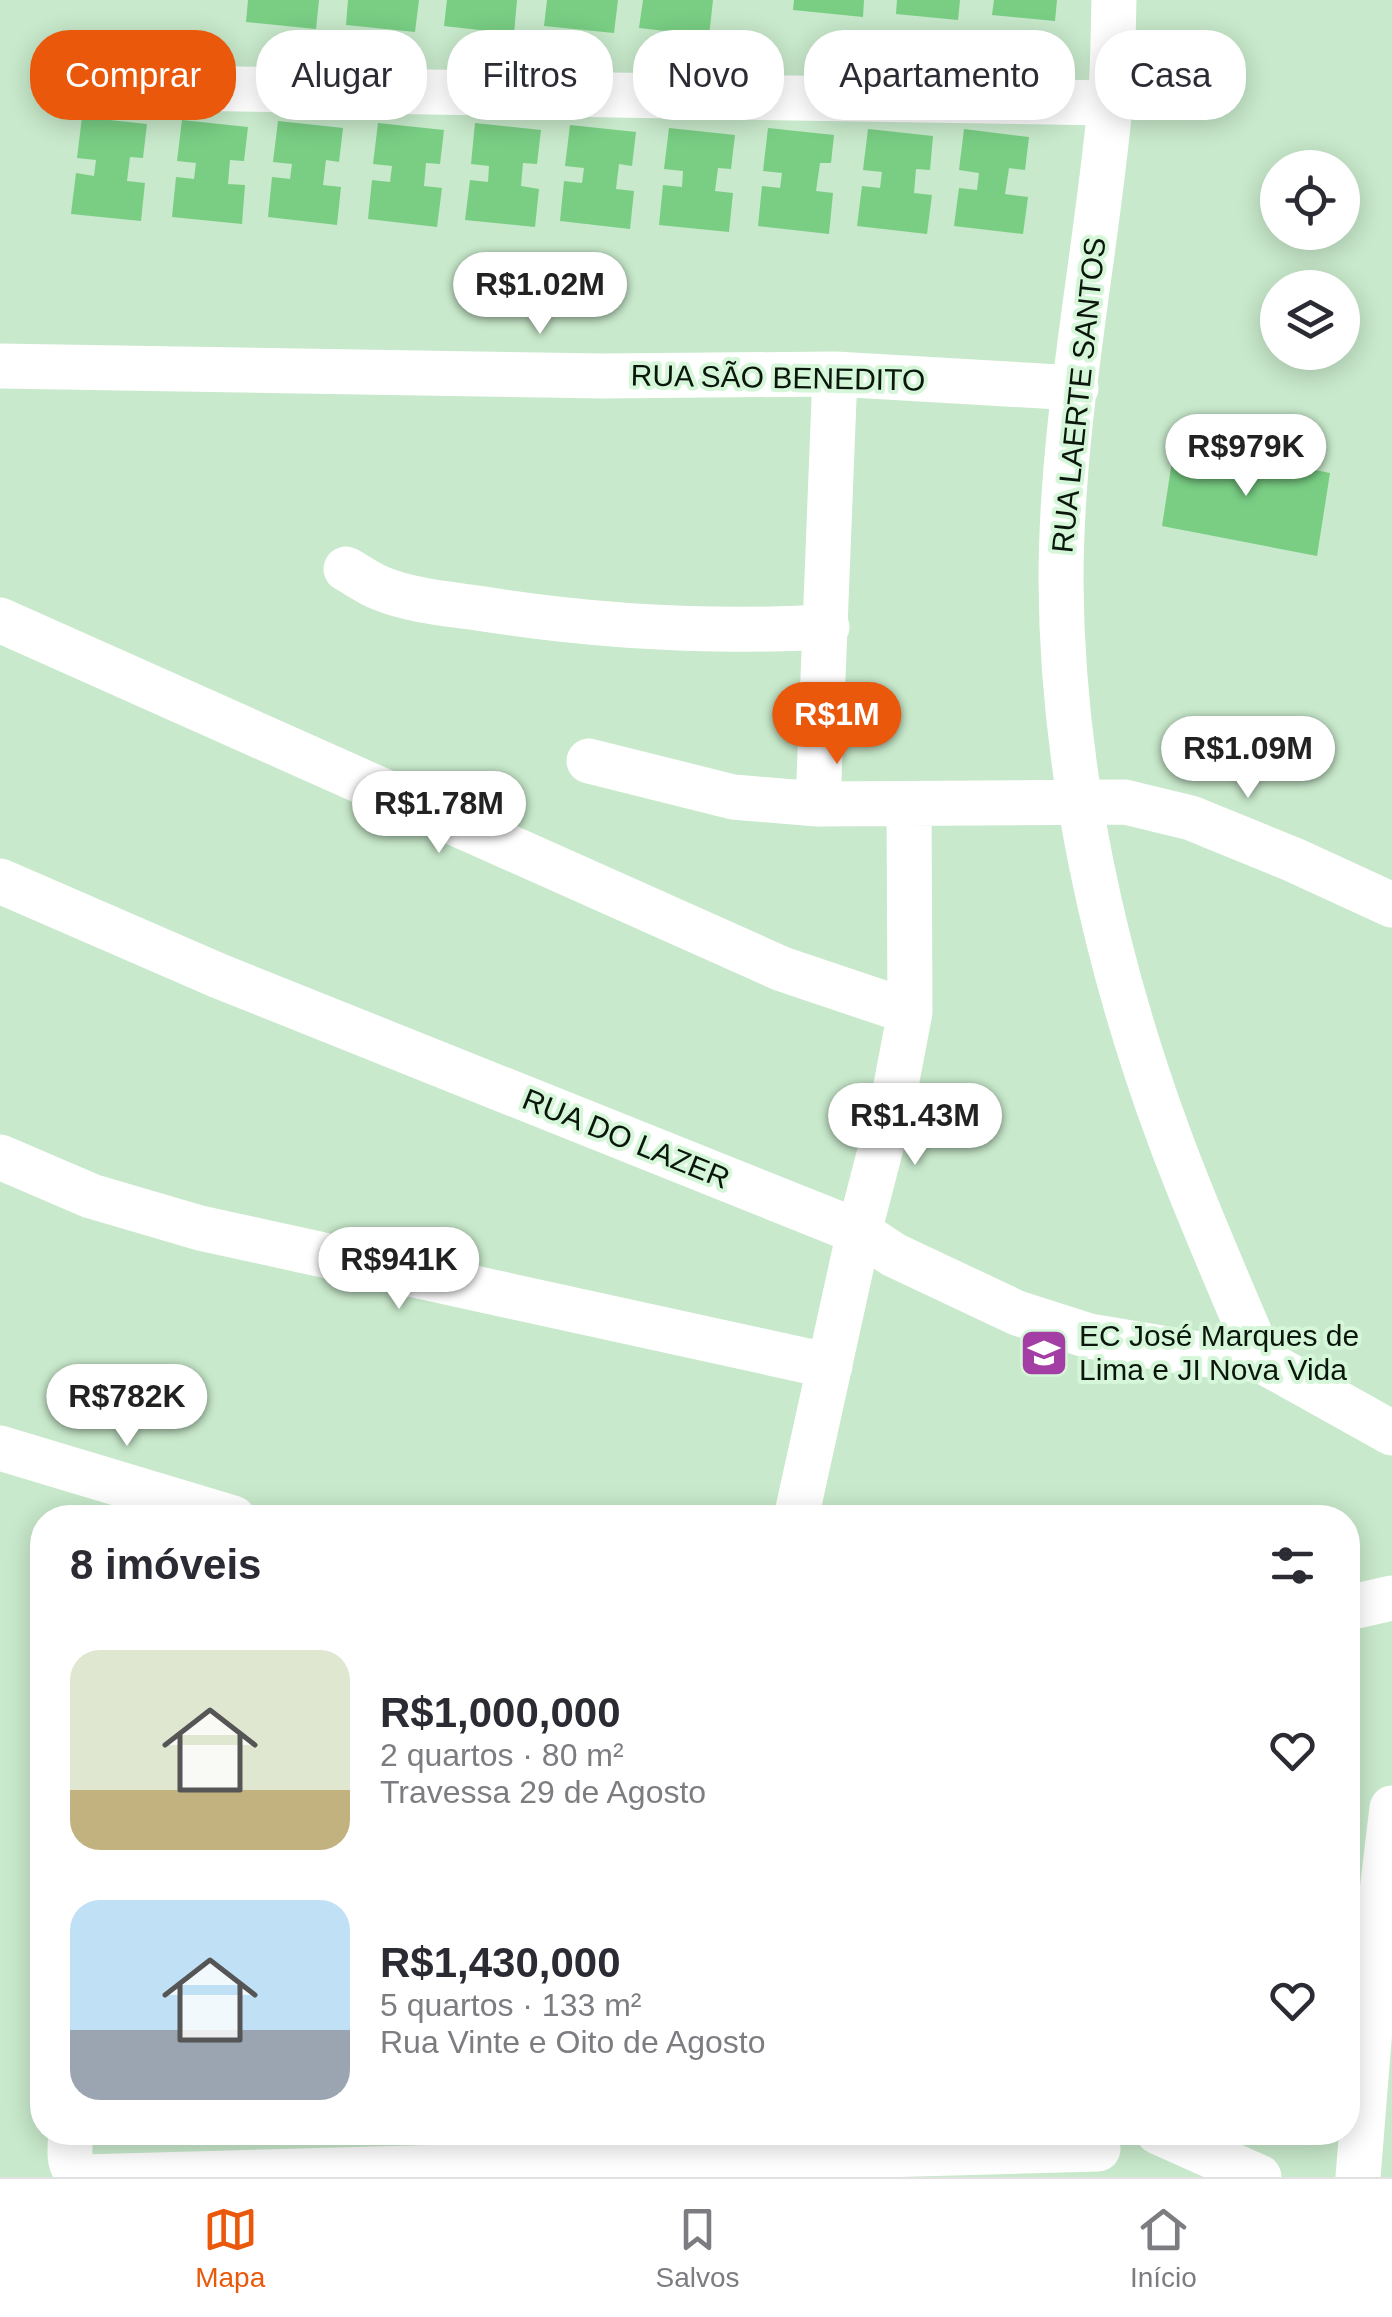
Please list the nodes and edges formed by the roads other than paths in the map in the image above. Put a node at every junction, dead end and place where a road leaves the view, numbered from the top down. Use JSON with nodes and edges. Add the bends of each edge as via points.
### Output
{"nodes":[{"id":1,"x":1114,"y":0,"type":"edge"},
{"id":2,"x":1113,"y":30,"type":"edge"},
{"id":3,"x":236,"y":89,"type":"edge"},
{"id":4,"x":1095,"y":103,"type":"edge"},
{"id":5,"x":1108,"y":120,"type":"edge"},
{"id":6,"x":0,"y":366,"type":"edge"},
{"id":7,"x":835,"y":374,"type":"junction"},
{"id":8,"x":1076,"y":388,"type":"junction"},
{"id":9,"x":346,"y":570,"type":"dead end"},
{"id":10,"x":0,"y":620,"type":"edge"},
{"id":11,"x":827,"y":627,"type":"junction"},
{"id":12,"x":589,"y":761,"type":"dead end"},
{"id":13,"x":1080,"y":803,"type":"junction"},
{"id":14,"x":818,"y":804,"type":"junction"},
{"id":15,"x":909,"y":804,"type":"junction"},
{"id":16,"x":0,"y":881,"type":"edge"},
{"id":17,"x":1392,"y":905,"type":"edge"},
{"id":18,"x":910,"y":1012,"type":"junction"},
{"id":19,"x":0,"y":1157,"type":"edge"},
{"id":20,"x":860,"y":1232,"type":"junction"},
{"id":21,"x":1261,"y":1360,"type":"junction"},
{"id":22,"x":830,"y":1366,"type":"junction"},
{"id":23,"x":1392,"y":1432,"type":"edge"},
{"id":24,"x":0,"y":1448,"type":"edge"},
{"id":25,"x":191,"y":1505,"type":"edge"},
{"id":26,"x":799,"y":1505,"type":"edge"},
{"id":27,"x":1392,"y":1598,"type":"edge"},
{"id":28,"x":1360,"y":1605,"type":"edge"},
{"id":29,"x":1392,"y":1808,"type":"edge"},
{"id":30,"x":70,"y":2145,"type":"edge"},
{"id":31,"x":1187,"y":2145,"type":"edge"},
{"id":32,"x":1096,"y":2153,"type":"edge"},
{"id":33,"x":1257,"y":2177,"type":"edge"},
{"id":34,"x":1358,"y":2177,"type":"edge"}],
"edges":[{"from":1,"to":2,"type":"street","name":"RUA LAERTE SANTOS"},
{"from":3,"to":4,"type":"street"},
{"from":5,"to":8,"type":"street","name":"RUA LAERTE SANTOS"},
{"from":6,"to":7,"type":"street","name":"RUA SÃO BENEDITO"},
{"from":7,"to":8,"type":"street","name":"RUA SÃO BENEDITO"},
{"from":7,"to":11,"type":"street"},
{"from":8,"to":13,"type":"street","name":"RUA LAERTE SANTOS","via":[[1061,583]]},
{"from":9,"to":11,"type":"street","via":[[381,588],[521,615],[754,631]]},
{"from":10,"to":18,"type":"street","via":[[782,969]]},
{"from":11,"to":14,"type":"street"},
{"from":12,"to":14,"type":"street","via":[[733,798]]},
{"from":13,"to":15,"type":"street"},
{"from":13,"to":17,"type":"street","via":[[1125,802],[1191,818]]},
{"from":13,"to":21,"type":"street","name":"RUA LAERTE SANTOS","via":[[1124,992],[1168,1135]]},
{"from":14,"to":15,"type":"street"},
{"from":15,"to":18,"type":"street"},
{"from":16,"to":20,"type":"street","name":"RUA DO LAZER","via":[[219,976]]},
{"from":18,"to":20,"type":"street"},
{"from":19,"to":22,"type":"street","via":[[91,1196],[200,1228]]},
{"from":20,"to":21,"type":"street","name":"RUA DO LAZER","via":[[1018,1313],[1090,1336]]},
{"from":20,"to":22,"type":"street"},
{"from":21,"to":23,"type":"street"},
{"from":22,"to":26,"type":"street"},
{"from":24,"to":25,"type":"street"},
{"from":27,"to":28,"type":"street"},
{"from":29,"to":34,"type":"street"},
{"from":30,"to":32,"type":"street","via":[[73,2170],[82,2177]]},
{"from":31,"to":33,"type":"street"}]}
